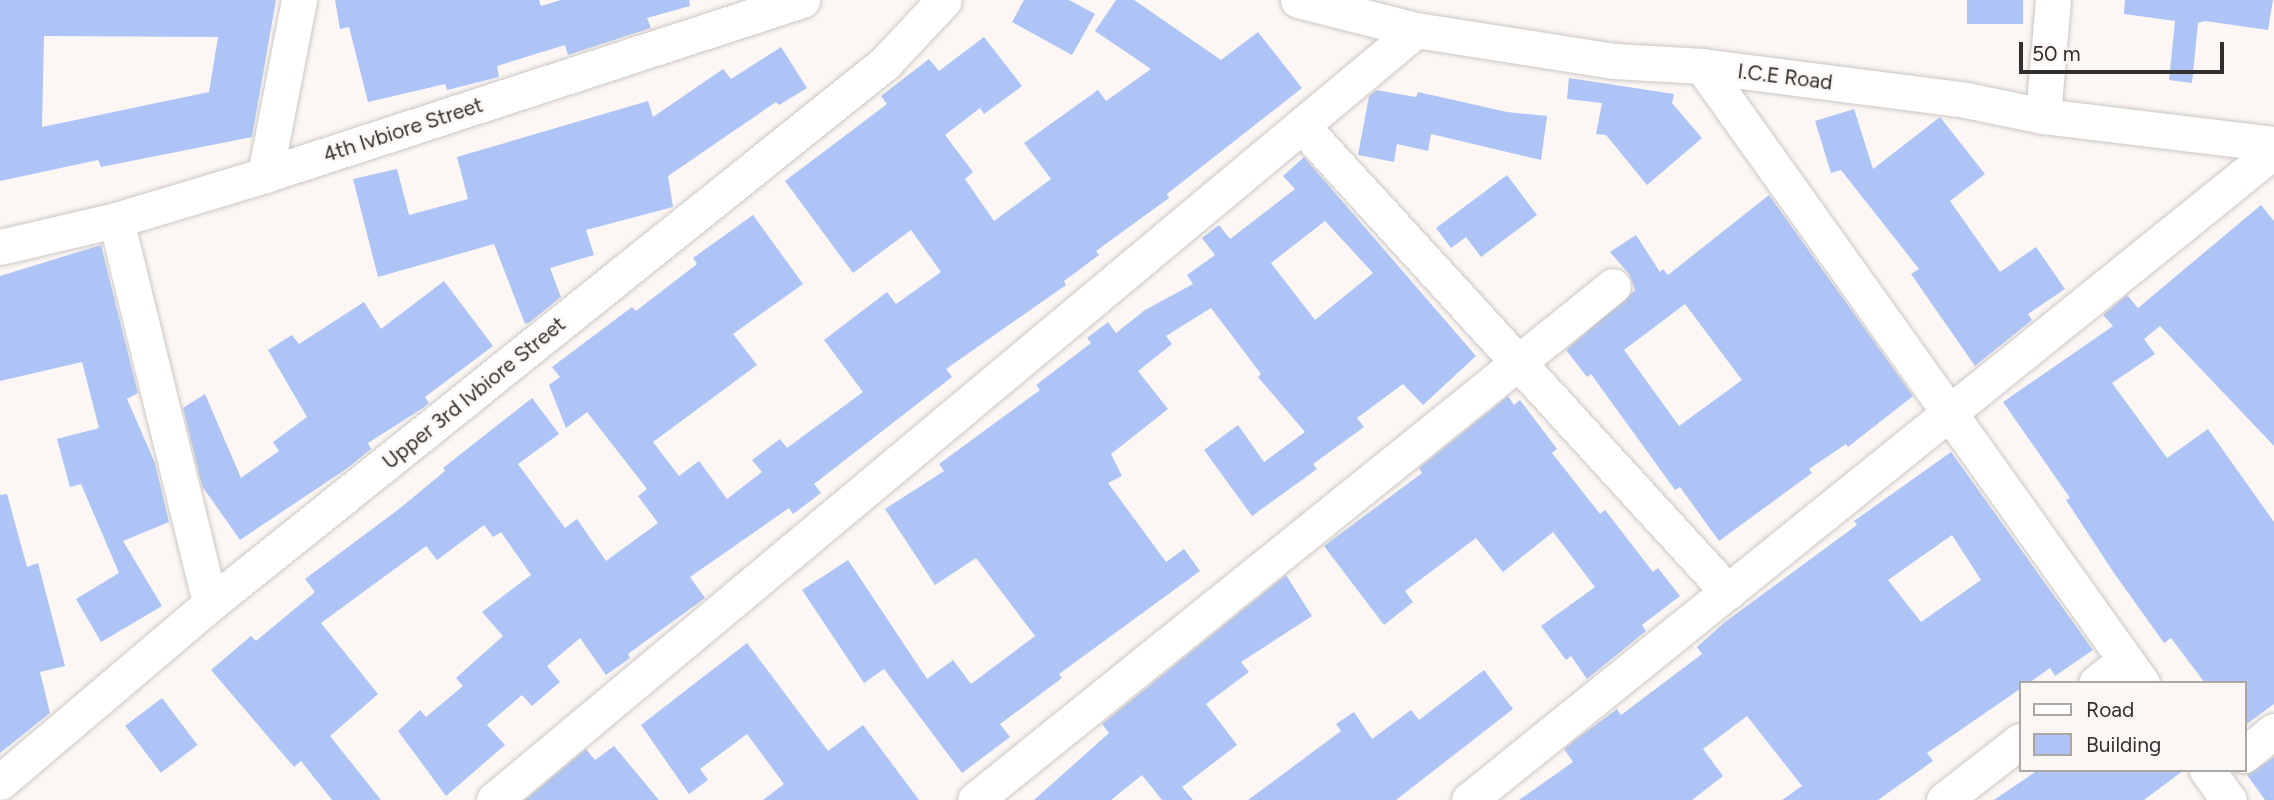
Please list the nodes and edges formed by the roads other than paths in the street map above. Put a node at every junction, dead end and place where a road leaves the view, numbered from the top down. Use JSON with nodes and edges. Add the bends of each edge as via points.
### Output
{"nodes":[{"id":1,"x":299,"y":0,"type":"edge"},
{"id":2,"x":802,"y":0,"type":"edge"},
{"id":3,"x":944,"y":0,"type":"edge"},
{"id":4,"x":1298,"y":0,"type":"edge"},
{"id":5,"x":2053,"y":0,"type":"edge"},
{"id":6,"x":1416,"y":30,"type":"junction"},
{"id":7,"x":1702,"y":66,"type":"junction"},
{"id":8,"x":2043,"y":116,"type":"junction"},
{"id":9,"x":1302,"y":126,"type":"junction"},
{"id":10,"x":2274,"y":144,"type":"edge"},
{"id":11,"x":2274,"y":151,"type":"edge"},
{"id":12,"x":265,"y":175,"type":"junction"},
{"id":13,"x":116,"y":220,"type":"junction"},
{"id":14,"x":0,"y":247,"type":"edge"},
{"id":15,"x":1613,"y":286,"type":"dead end"},
{"id":16,"x":1518,"y":362,"type":"junction"},
{"id":17,"x":1951,"y":410,"type":"junction"},
{"id":18,"x":1728,"y":592,"type":"junction"},
{"id":19,"x":210,"y":604,"type":"junction"},
{"id":20,"x":2134,"y":671,"type":"edge"},
{"id":21,"x":2102,"y":681,"type":"edge"},
{"id":22,"x":2274,"y":731,"type":"edge"},
{"id":23,"x":2018,"y":743,"type":"edge"},
{"id":24,"x":2246,"y":753,"type":"edge"},
{"id":25,"x":0,"y":782,"type":"edge"},
{"id":26,"x":494,"y":800,"type":"edge"},
{"id":27,"x":975,"y":800,"type":"edge"},
{"id":28,"x":1469,"y":800,"type":"edge"},
{"id":29,"x":1944,"y":800,"type":"edge"}],
"edges":[{"from":1,"to":12,"type":"street"},
{"from":2,"to":12,"type":"street","name":"4th Ivbiore Street"},
{"from":3,"to":19,"type":"street","name":"Upper 3rd Ivbiore Street","via":[[886,63]]},
{"from":4,"to":6,"type":"street","name":"I.C.E Road"},
{"from":5,"to":8,"type":"street"},
{"from":6,"to":7,"type":"street","name":"I.C.E Road","via":[[1615,61]]},
{"from":6,"to":9,"type":"street"},
{"from":7,"to":8,"type":"street","name":"I.C.E Road","via":[[1966,100]]},
{"from":7,"to":17,"type":"street"},
{"from":8,"to":10,"type":"street","name":"I.C.E Road"},
{"from":9,"to":16,"type":"street"},
{"from":9,"to":26,"type":"street"},
{"from":11,"to":17,"type":"street"},
{"from":12,"to":13,"type":"street","name":"4th Ivbiore Street"},
{"from":13,"to":14,"type":"street","name":"4th Ivbiore Street"},
{"from":13,"to":19,"type":"street"},
{"from":15,"to":16,"type":"street"},
{"from":16,"to":18,"type":"street"},
{"from":16,"to":27,"type":"street"},
{"from":17,"to":18,"type":"street"},
{"from":17,"to":20,"type":"street"},
{"from":18,"to":28,"type":"street"},
{"from":19,"to":25,"type":"street","name":"Upper 3rd Ivbiore Street"},
{"from":20,"to":21,"type":"street"},
{"from":22,"to":24,"type":"street"},
{"from":23,"to":29,"type":"street"}]}
